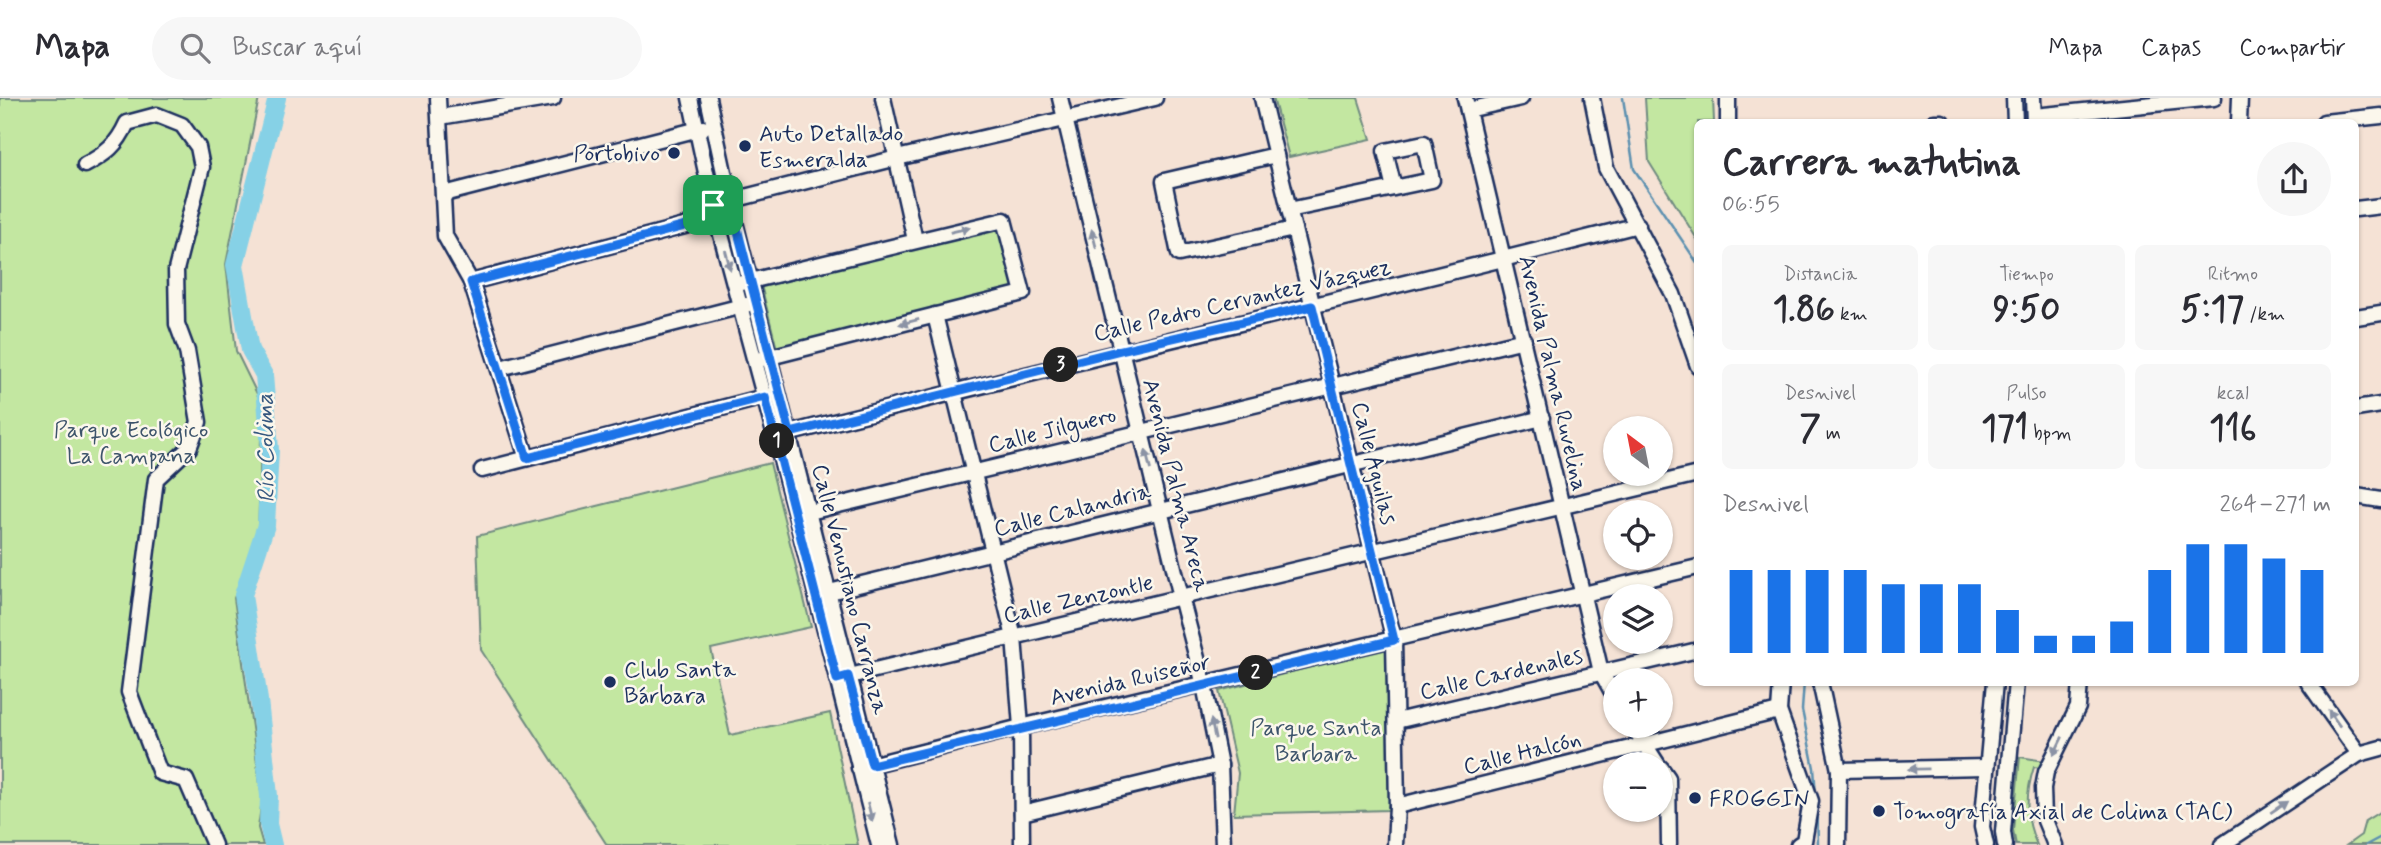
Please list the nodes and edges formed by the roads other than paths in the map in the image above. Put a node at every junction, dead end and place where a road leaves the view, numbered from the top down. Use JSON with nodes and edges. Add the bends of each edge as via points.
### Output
{"nodes":[{"id":1,"x":439,"y":98,"type":"edge"},
{"id":2,"x":553,"y":98,"type":"edge"},
{"id":3,"x":690,"y":98,"type":"edge"},
{"id":4,"x":708,"y":98,"type":"edge"},
{"id":5,"x":883,"y":98,"type":"edge"},
{"id":6,"x":1060,"y":98,"type":"edge"},
{"id":7,"x":1155,"y":98,"type":"edge"},
{"id":8,"x":1262,"y":98,"type":"edge"},
{"id":9,"x":1521,"y":98,"type":"edge"},
{"id":10,"x":1592,"y":98,"type":"edge"},
{"id":11,"x":1728,"y":98,"type":"edge"},
{"id":12,"x":2014,"y":98,"type":"edge"},
{"id":13,"x":2033,"y":98,"type":"edge"},
{"id":14,"x":2214,"y":98,"type":"edge"},
{"id":15,"x":2240,"y":98,"type":"edge"},
{"id":16,"x":1467,"y":104,"type":"edge"},
{"id":17,"x":2381,"y":116,"type":"edge"},
{"id":18,"x":440,"y":117,"type":"junction"},
{"id":19,"x":1065,"y":119,"type":"junction"},
{"id":20,"x":1728,"y":119,"type":"edge"},
{"id":21,"x":2015,"y":119,"type":"edge"},
{"id":22,"x":2034,"y":119,"type":"edge"},
{"id":23,"x":2239,"y":119,"type":"edge"},
{"id":24,"x":2352,"y":119,"type":"edge"},
{"id":25,"x":715,"y":126,"type":"junction"},
{"id":26,"x":696,"y":129,"type":"junction"},
{"id":27,"x":1276,"y":155,"type":"junction"},
{"id":28,"x":897,"y":158,"type":"junction"},
{"id":29,"x":85,"y":165,"type":"dead end"},
{"id":30,"x":1394,"y":188,"type":"dead end"},
{"id":31,"x":443,"y":194,"type":"junction"},
{"id":32,"x":2381,"y":206,"type":"edge"},
{"id":33,"x":732,"y":207,"type":"junction"},
{"id":34,"x":2359,"y":209,"type":"edge"},
{"id":35,"x":1289,"y":210,"type":"junction"},
{"id":36,"x":715,"y":211,"type":"junction"},
{"id":37,"x":1638,"y":225,"type":"junction"},
{"id":38,"x":1294,"y":229,"type":"junction"},
{"id":39,"x":915,"y":240,"type":"junction"},
{"id":40,"x":1504,"y":260,"type":"junction"},
{"id":41,"x":750,"y":281,"type":"junction"},
{"id":42,"x":471,"y":282,"type":"junction"},
{"id":43,"x":734,"y":285,"type":"junction"},
{"id":44,"x":755,"y":303,"type":"junction"},
{"id":45,"x":1312,"y":306,"type":"junction"},
{"id":46,"x":740,"y":307,"type":"junction"},
{"id":47,"x":2381,"y":313,"type":"edge"},
{"id":48,"x":935,"y":315,"type":"junction"},
{"id":49,"x":2359,"y":317,"type":"edge"},
{"id":50,"x":1524,"y":340,"type":"junction"},
{"id":51,"x":1121,"y":350,"type":"junction"},
{"id":52,"x":1694,"y":354,"type":"edge"},
{"id":53,"x":762,"y":359,"type":"junction"},
{"id":54,"x":500,"y":368,"type":"junction"},
{"id":55,"x":1333,"y":386,"type":"junction"},
{"id":56,"x":954,"y":392,"type":"junction"},
{"id":57,"x":772,"y":395,"type":"junction"},
{"id":58,"x":2381,"y":405,"type":"edge"},
{"id":59,"x":2359,"y":409,"type":"edge"},
{"id":60,"x":1542,"y":418,"type":"junction"},
{"id":61,"x":1141,"y":432,"type":"junction"},
{"id":62,"x":790,"y":433,"type":"junction"},
{"id":63,"x":777,"y":442,"type":"junction"},
{"id":64,"x":527,"y":458,"type":"junction"},
{"id":65,"x":1352,"y":464,"type":"junction"},
{"id":66,"x":482,"y":470,"type":"dead end"},
{"id":67,"x":973,"y":472,"type":"junction"},
{"id":68,"x":1694,"y":475,"type":"edge"},
{"id":69,"x":2359,"y":496,"type":"edge"},
{"id":70,"x":2381,"y":500,"type":"edge"},
{"id":71,"x":1563,"y":505,"type":"junction"},
{"id":72,"x":1161,"y":511,"type":"junction"},
{"id":73,"x":802,"y":513,"type":"junction"},
{"id":74,"x":1373,"y":551,"type":"junction"},
{"id":75,"x":993,"y":552,"type":"junction"},
{"id":76,"x":1694,"y":568,"type":"edge"},
{"id":77,"x":822,"y":594,"type":"junction"},
{"id":78,"x":1583,"y":594,"type":"junction"},
{"id":79,"x":1181,"y":597,"type":"junction"},
{"id":80,"x":1014,"y":637,"type":"junction"},
{"id":81,"x":1394,"y":640,"type":"junction"},
{"id":82,"x":1694,"y":651,"type":"edge"},
{"id":83,"x":1601,"y":673,"type":"junction"},
{"id":84,"x":1603,"y":676,"type":"edge"},
{"id":85,"x":842,"y":677,"type":"junction"},
{"id":86,"x":1204,"y":685,"type":"junction"},
{"id":87,"x":1781,"y":686,"type":"edge"},
{"id":88,"x":1821,"y":686,"type":"edge"},
{"id":89,"x":1994,"y":686,"type":"edge"},
{"id":90,"x":2016,"y":686,"type":"edge"},
{"id":91,"x":2080,"y":686,"type":"edge"},
{"id":92,"x":2311,"y":686,"type":"edge"},
{"id":93,"x":1779,"y":711,"type":"junction"},
{"id":94,"x":1396,"y":721,"type":"junction"},
{"id":95,"x":1021,"y":727,"type":"junction"},
{"id":96,"x":1640,"y":738,"type":"edge"},
{"id":97,"x":1645,"y":746,"type":"junction"},
{"id":98,"x":2381,"y":748,"type":"edge"},
{"id":99,"x":1649,"y":752,"type":"edge"},
{"id":100,"x":2359,"y":754,"type":"junction"},
{"id":101,"x":1220,"y":765,"type":"junction"},
{"id":102,"x":865,"y":766,"type":"junction"},
{"id":103,"x":1986,"y":767,"type":"junction"},
{"id":104,"x":1839,"y":770,"type":"junction"},
{"id":105,"x":1985,"y":788,"type":"junction"},
{"id":106,"x":2007,"y":789,"type":"junction"},
{"id":107,"x":1397,"y":806,"type":"junction"},
{"id":108,"x":1022,"y":813,"type":"junction"},
{"id":109,"x":1669,"y":822,"type":"edge"},
{"id":110,"x":214,"y":845,"type":"edge"},
{"id":111,"x":879,"y":845,"type":"edge"},
{"id":112,"x":892,"y":845,"type":"edge"},
{"id":113,"x":1023,"y":845,"type":"edge"},
{"id":114,"x":1223,"y":845,"type":"edge"},
{"id":115,"x":1395,"y":845,"type":"edge"},
{"id":116,"x":1669,"y":845,"type":"edge"},
{"id":117,"x":1798,"y":845,"type":"edge"},
{"id":118,"x":1838,"y":845,"type":"edge"},
{"id":119,"x":1986,"y":845,"type":"edge"},
{"id":120,"x":2005,"y":845,"type":"edge"},
{"id":121,"x":2055,"y":845,"type":"edge"},
{"id":122,"x":2222,"y":845,"type":"edge"}],
"edges":[{"from":1,"to":18,"type":"street"},
{"from":2,"to":18,"type":"street"},
{"from":3,"to":26,"type":"street","name":"Calle Venustiano Carranza"},
{"from":4,"to":25,"type":"street","name":"Calle Venustiano Carranza"},
{"from":5,"to":28,"type":"street"},
{"from":6,"to":19,"type":"street","name":"Avenida Palma Areca"},
{"from":7,"to":19,"type":"street"},
{"from":8,"to":27,"type":"street","name":"Calle Aguilas"},
{"from":9,"to":16,"type":"street"},
{"from":10,"to":37,"type":"street","via":[[1606,168]]},
{"from":11,"to":20,"type":"street"},
{"from":12,"to":21,"type":"street"},
{"from":13,"to":22,"type":"street"},
{"from":14,"to":22,"type":"street"},
{"from":15,"to":23,"type":"street"},
{"from":16,"to":40,"type":"street","name":"Avenida Palma Ruvelina"},
{"from":17,"to":24,"type":"street"},
{"from":18,"to":31,"type":"street"},
{"from":19,"to":28,"type":"street"},
{"from":51,"to":19,"type":"street","name":"Avenida Palma Areca","one_way":true},
{"from":25,"to":26,"type":"street"},
{"from":25,"to":33,"type":"street","name":"Calle Venustiano Carranza"},
{"from":26,"to":31,"type":"street"},
{"from":26,"to":36,"type":"street","name":"Calle Venustiano Carranza"},
{"from":27,"to":35,"type":"street","name":"Calle Aguilas"},
{"from":27,"to":38,"type":"street","via":[[1164,181],[1179,254]]},
{"from":28,"to":33,"type":"street"},
{"from":28,"to":39,"type":"street"},
{"from":29,"to":110,"type":"street","via":[[119,141],[127,123],[157,115],[182,125],[198,147],[202,167],[176,271],[177,324],[187,351],[199,422],[189,448],[156,479],[129,692],[160,773],[186,780]]},
{"from":30,"to":35,"type":"street"},
{"from":31,"to":42,"type":"street","via":[[446,236]]},
{"from":32,"to":34,"type":"street"},
{"from":33,"to":36,"type":"street"},
{"from":33,"to":41,"type":"street","name":"Calle Venustiano Carranza"},
{"from":35,"to":38,"type":"street","name":"Calle Aguilas"},
{"from":36,"to":42,"type":"street"},
{"from":36,"to":43,"type":"street","name":"Calle Venustiano Carranza","one_way":true},
{"from":37,"to":40,"type":"street","name":"Calle Pedro Cervantez Vázquez"},
{"from":37,"to":52,"type":"street","via":[[1673,294]]},
{"from":38,"to":45,"type":"street","name":"Calle Aguilas"},
{"from":39,"to":41,"type":"street"},
{"from":39,"to":48,"type":"street","one_way":true,"via":[[1004,220],[1023,293]]},
{"from":40,"to":45,"type":"street","name":"Calle Pedro Cervantez Vázquez"},
{"from":40,"to":50,"type":"street","name":"Avenida Palma Ruvelina"},
{"from":41,"to":43,"type":"street"},
{"from":41,"to":44,"type":"street","name":"Calle Venustiano Carranza"},
{"from":42,"to":54,"type":"street"},
{"from":43,"to":46,"type":"street","name":"Calle Venustiano Carranza"},
{"from":44,"to":46,"type":"street"},
{"from":44,"to":53,"type":"street","name":"Calle Venustiano Carranza"},
{"from":45,"to":51,"type":"street","name":"Calle Pedro Cervantez Vázquez"},
{"from":45,"to":55,"type":"street","name":"Calle Aguilas"},
{"from":46,"to":53,"type":"street","name":"Calle Venustiano Carranza"},
{"from":46,"to":54,"type":"street"},
{"from":47,"to":49,"type":"street"},
{"from":48,"to":53,"type":"street","one_way":true},
{"from":48,"to":56,"type":"street"},
{"from":50,"to":55,"type":"street","name":"Calle Jilguero"},
{"from":50,"to":60,"type":"street","name":"Avenida Palma Ruvelina"},
{"from":51,"to":56,"type":"street","name":"Calle Pedro Cervantez Vázquez"},
{"from":51,"to":61,"type":"street","name":"Avenida Palma Areca"},
{"from":53,"to":57,"type":"street","name":"Calle Venustiano Carranza"},
{"from":54,"to":64,"type":"street"},
{"from":55,"to":61,"type":"street","name":"Calle Jilguero"},
{"from":55,"to":65,"type":"street","name":"Calle Aguilas"},
{"from":56,"to":62,"type":"street","name":"Calle Pedro Cervantez Vázquez"},
{"from":56,"to":67,"type":"street"},
{"from":57,"to":62,"type":"street","name":"Calle Venustiano Carranza"},
{"from":57,"to":63,"type":"street","name":"Calle Venustiano Carranza"},
{"from":57,"to":64,"type":"street"},
{"from":58,"to":59,"type":"street"},
{"from":60,"to":65,"type":"street","name":"Calle Calandria"},
{"from":60,"to":71,"type":"street","name":"Avenida Palma Ruvelina"},
{"from":61,"to":67,"type":"street","name":"Calle Jilguero"},
{"from":72,"to":61,"type":"street","name":"Avenida Palma Areca","one_way":true},
{"from":62,"to":63,"type":"street","name":"Calle Pedro Cervantez Vázquez"},
{"from":62,"to":73,"type":"street","name":"Calle Venustiano Carranza"},
{"from":63,"to":73,"type":"street","name":"Calle Venustiano Carranza"},
{"from":64,"to":66,"type":"street"},
{"from":65,"to":72,"type":"street","name":"Calle Calandria"},
{"from":65,"to":74,"type":"street","name":"Calle Aguilas"},
{"from":67,"to":73,"type":"street","name":"Calle Jilguero"},
{"from":67,"to":75,"type":"street"},
{"from":68,"to":71,"type":"street","name":"Calle Zenzontle"},
{"from":69,"to":70,"type":"street"},
{"from":71,"to":74,"type":"street","name":"Calle Zenzontle"},
{"from":71,"to":78,"type":"street","name":"Avenida Palma Ruvelina"},
{"from":72,"to":75,"type":"street","name":"Calle Calandria"},
{"from":72,"to":79,"type":"street","name":"Avenida Palma Areca"},
{"from":73,"to":77,"type":"street","name":"Calle Venustiano Carranza"},
{"from":74,"to":79,"type":"street","name":"Calle Zenzontle"},
{"from":74,"to":81,"type":"street","name":"Calle Aguilas"},
{"from":75,"to":77,"type":"street","name":"Calle Calandria"},
{"from":75,"to":80,"type":"street"},
{"from":76,"to":78,"type":"street","name":"Avenida Ruiseñor"},
{"from":77,"to":85,"type":"street","name":"Calle Venustiano Carranza"},
{"from":78,"to":81,"type":"street","name":"Avenida Ruiseñor"},
{"from":78,"to":83,"type":"street","name":"Avenida Palma Ruvelina"},
{"from":79,"to":80,"type":"street","name":"Calle Zenzontle"},
{"from":79,"to":86,"type":"street","name":"Avenida Palma Areca"},
{"from":80,"to":85,"type":"street","name":"Calle Zenzontle"},
{"from":80,"to":95,"type":"street"},
{"from":81,"to":86,"type":"street","name":"Avenida Ruiseñor"},
{"from":81,"to":94,"type":"street","name":"Calle Aguilas"},
{"from":82,"to":83,"type":"street","name":"Calle Cardenales"},
{"from":83,"to":84,"type":"street","name":"Avenida Palma Ruvelina"},
{"from":83,"to":94,"type":"street","name":"Calle Cardenales"},
{"from":85,"to":102,"type":"street","name":"Calle Venustiano Carranza"},
{"from":86,"to":95,"type":"street","name":"Avenida Ruiseñor"},
{"from":101,"to":86,"type":"street","name":"Avenida Palma Areca","one_way":true},
{"from":87,"to":93,"type":"street"},
{"from":88,"to":104,"type":"street"},
{"from":89,"to":103,"type":"street"},
{"from":90,"to":106,"type":"street"},
{"from":91,"to":121,"type":"street","one_way":true,"via":[[2078,707],[2046,772],[2043,788],[2045,818]]},
{"from":100,"to":92,"type":"street","one_way":true},
{"from":93,"to":97,"type":"street","name":"Calle Halcón"},
{"from":93,"to":117,"type":"street","via":[[1811,801],[1804,841]]},
{"from":94,"to":107,"type":"street","name":"Calle Aguilas"},
{"from":95,"to":102,"type":"street","name":"Avenida Ruiseñor"},
{"from":95,"to":108,"type":"street"},
{"from":96,"to":97,"type":"street"},
{"from":97,"to":99,"type":"street"},
{"from":97,"to":107,"type":"street","name":"Calle Halcón"},
{"from":98,"to":100,"type":"street"},
{"from":122,"to":100,"type":"street","one_way":true},
{"from":101,"to":108,"type":"street"},
{"from":101,"to":114,"type":"street","name":"Avenida Palma Areca"},
{"from":102,"to":111,"type":"street","name":"Calle Venustiano Carranza","one_way":true},
{"from":102,"to":112,"type":"street","name":"Calle Venustiano Carranza"},
{"from":103,"to":104,"type":"street","one_way":true},
{"from":103,"to":105,"type":"street"},
{"from":104,"to":118,"type":"street"},
{"from":105,"to":106,"type":"street"},
{"from":105,"to":119,"type":"street","via":[[1982,827]]},
{"from":106,"to":120,"type":"street"},
{"from":107,"to":115,"type":"street","name":"Calle Aguilas"},
{"from":108,"to":113,"type":"street"},
{"from":109,"to":116,"type":"street"}]}
